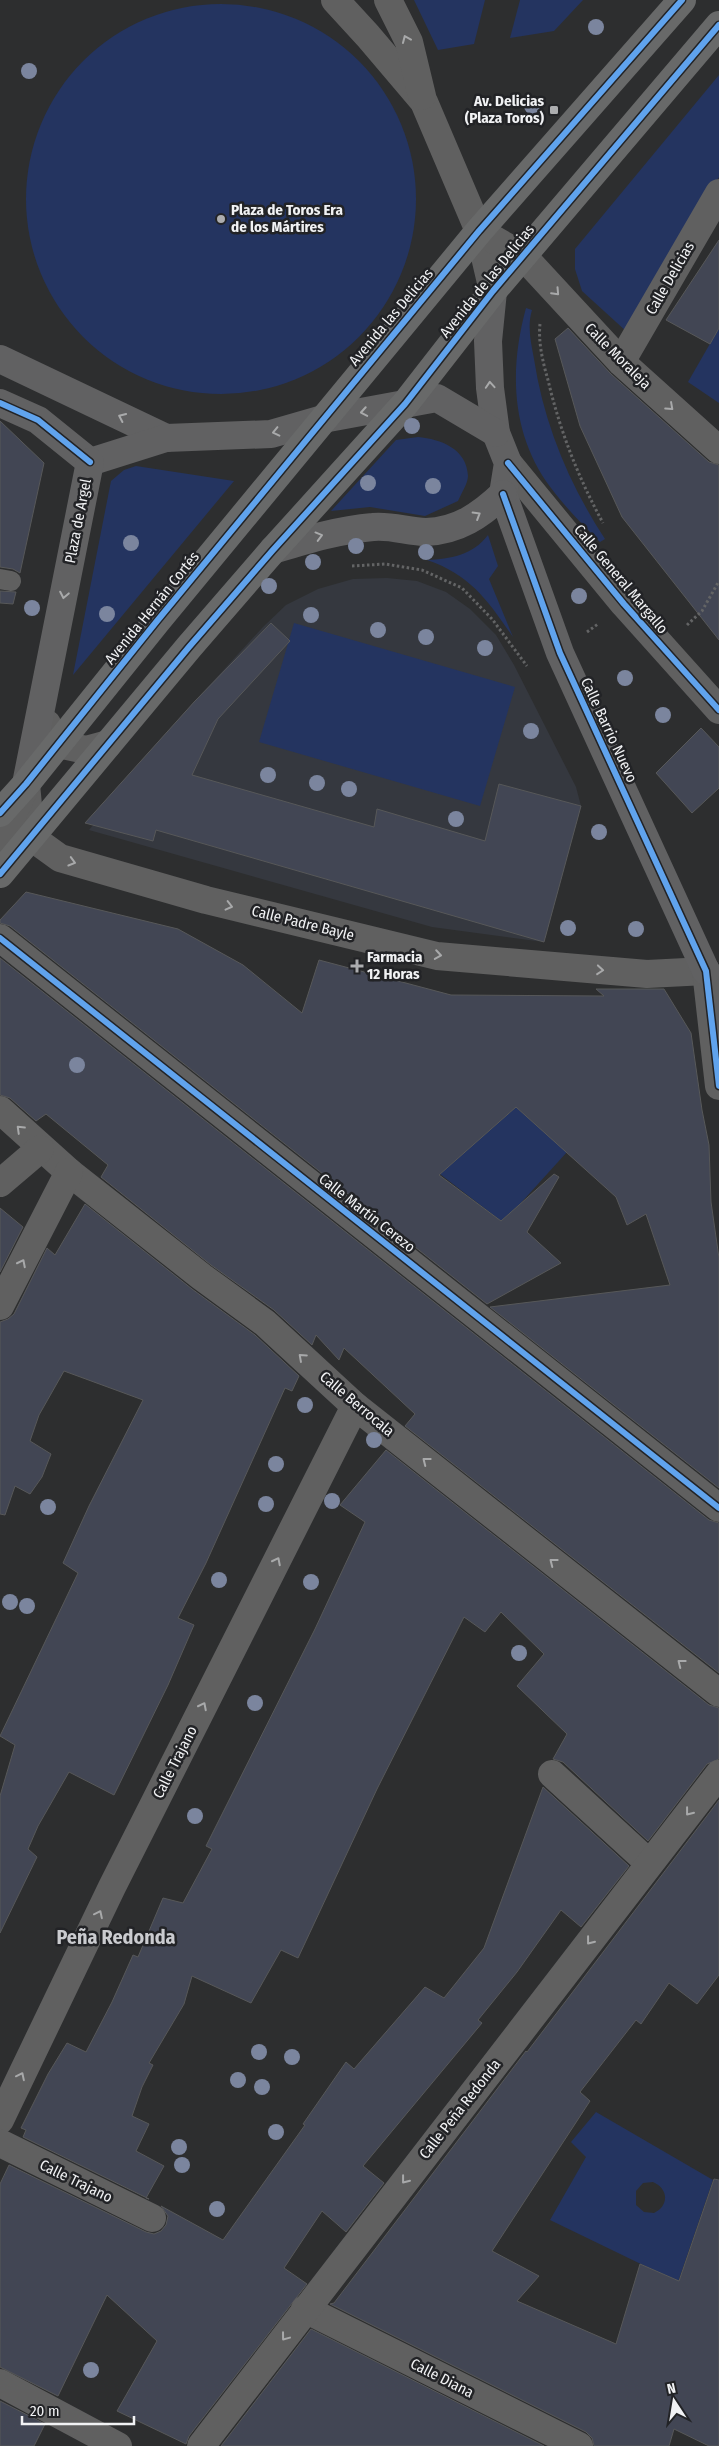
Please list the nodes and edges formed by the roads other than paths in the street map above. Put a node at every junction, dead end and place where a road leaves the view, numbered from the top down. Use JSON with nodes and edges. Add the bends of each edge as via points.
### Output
{"nodes":[{"id":1,"x":335,"y":0,"type":"edge"},
{"id":2,"x":388,"y":0,"type":"edge"},
{"id":3,"x":682,"y":0,"type":"edge"},
{"id":4,"x":719,"y":25,"type":"edge"},
{"id":5,"x":424,"y":102,"type":"junction"},
{"id":6,"x":719,"y":193,"type":"edge"},
{"id":7,"x":480,"y":230,"type":"junction"},
{"id":8,"x":523,"y":256,"type":"junction"},
{"id":9,"x":493,"y":291,"type":"junction"},
{"id":10,"x":0,"y":359,"type":"edge"},
{"id":11,"x":621,"y":362,"type":"junction"},
{"id":12,"x":0,"y":403,"type":"edge"},
{"id":13,"x":405,"y":404,"type":"junction"},
{"id":14,"x":322,"y":419,"type":"junction"},
{"id":15,"x":496,"y":433,"type":"junction"},
{"id":16,"x":166,"y":438,"type":"junction"},
{"id":17,"x":717,"y":444,"type":"edge"},
{"id":18,"x":90,"y":462,"type":"junction"},
{"id":19,"x":508,"y":463,"type":"junction"},
{"id":20,"x":503,"y":494,"type":"junction"},
{"id":21,"x":273,"y":550,"type":"junction"},
{"id":22,"x":719,"y":710,"type":"edge"},
{"id":23,"x":42,"y":711,"type":"junction"},
{"id":24,"x":58,"y":744,"type":"junction"},
{"id":25,"x":108,"y":744,"type":"junction"},
{"id":26,"x":26,"y":784,"type":"junction"},
{"id":27,"x":0,"y":813,"type":"edge"},
{"id":28,"x":31,"y":837,"type":"junction"},
{"id":29,"x":0,"y":842,"type":"edge"},
{"id":30,"x":0,"y":874,"type":"edge"},
{"id":31,"x":0,"y":938,"type":"edge"},
{"id":32,"x":712,"y":976,"type":"edge"},
{"id":33,"x":719,"y":1086,"type":"edge"},
{"id":34,"x":0,"y":1110,"type":"edge"},
{"id":35,"x":40,"y":1149,"type":"junction"},
{"id":36,"x":69,"y":1172,"type":"junction"},
{"id":37,"x":0,"y":1183,"type":"edge"},
{"id":38,"x":0,"y":1306,"type":"edge"},
{"id":39,"x":356,"y":1406,"type":"junction"},
{"id":40,"x":719,"y":1508,"type":"edge"},
{"id":41,"x":719,"y":1693,"type":"edge"},
{"id":42,"x":552,"y":1774,"type":"dead end"},
{"id":43,"x":719,"y":1774,"type":"edge"},
{"id":44,"x":649,"y":1863,"type":"junction"},
{"id":45,"x":0,"y":2120,"type":"edge"},
{"id":46,"x":0,"y":2143,"type":"edge"},
{"id":47,"x":152,"y":2218,"type":"dead end"},
{"id":48,"x":306,"y":2309,"type":"junction"},
{"id":49,"x":0,"y":2383,"type":"edge"},
{"id":50,"x":108,"y":2443,"type":"edge"},
{"id":51,"x":202,"y":2446,"type":"edge"},
{"id":52,"x":579,"y":2446,"type":"edge"}],
"edges":[{"from":1,"to":5,"type":"street"},
{"from":5,"to":2,"type":"street","one_way":true,"via":[[409,42]]},
{"from":3,"to":7,"type":"main road"},
{"from":4,"to":8,"type":"main road","name":"Avenida de las Delicias"},
{"from":5,"to":7,"type":"street"},
{"from":6,"to":11,"type":"street","name":"Calle Delicias"},
{"from":7,"to":8,"type":"street","name":"Calle Moraleja"},
{"from":7,"to":9,"type":"street"},
{"from":7,"to":14,"type":"main road","name":"Avenida las Delicias"},
{"from":8,"to":9,"type":"main road","name":"Avenida de las Delicias"},
{"from":8,"to":11,"type":"street","name":"Calle Moraleja","one_way":true},
{"from":9,"to":13,"type":"main road","name":"Avenida de las Delicias"},
{"from":15,"to":9,"type":"street","name":"Calle General Margallo","one_way":true,"via":[[488,341]]},
{"from":16,"to":10,"type":"street","one_way":true},
{"from":11,"to":17,"type":"street","name":"Calle Moraleja","one_way":true},
{"from":12,"to":18,"type":"street","via":[[38,420]]},
{"from":13,"to":14,"type":"street","one_way":true},
{"from":13,"to":15,"type":"street","via":[[437,398]]},
{"from":13,"to":21,"type":"main road","name":"Avenida de las Delicias"},
{"from":14,"to":16,"type":"street","name":"Plaza de Argel","one_way":true,"via":[[271,434]]},
{"from":14,"to":24,"type":"main road","name":"Avenida Hernán Cortés"},
{"from":15,"to":19,"type":"street","name":"Calle General Margallo"},
{"from":16,"to":18,"type":"street","name":"Plaza de Argel"},
{"from":18,"to":23,"type":"street","name":"Plaza de Argel","one_way":true},
{"from":19,"to":20,"type":"street","name":"Calle Barrio Nuevo"},
{"from":19,"to":22,"type":"street","name":"Calle General Margallo","via":[[624,604]]},
{"from":21,"to":20,"type":"street","one_way":true,"via":[[325,534],[375,527],[427,532],[462,525],[486,510]]},
{"from":20,"to":32,"type":"street","name":"Calle Barrio Nuevo","via":[[560,653]]},
{"from":21,"to":25,"type":"main road"},
{"from":23,"to":24,"type":"street","via":[[49,732]]},
{"from":23,"to":26,"type":"street","name":"Plaza de Argel"},
{"from":24,"to":25,"type":"street","via":[[86,750]]},
{"from":24,"to":26,"type":"main road","name":"Avenida Hernán Cortés"},
{"from":25,"to":28,"type":"main road"},
{"from":26,"to":27,"type":"main road","name":"Avenida Hernán Cortés"},
{"from":26,"to":28,"type":"street"},
{"from":26,"to":29,"type":"street","name":"Avenida Hernán Cortés"},
{"from":28,"to":30,"type":"main road"},
{"from":28,"to":32,"type":"street","name":"Calle Padre Bayle","one_way":true,"via":[[60,858],[206,900],[437,956],[647,974]]},
{"from":31,"to":40,"type":"street","name":"Calle Martín Cerezo"},
{"from":32,"to":33,"type":"street"},
{"from":35,"to":34,"type":"street","name":"Calle Berrocala","one_way":true},
{"from":35,"to":36,"type":"street","name":"Calle Berrocala"},
{"from":35,"to":37,"type":"street"},
{"from":38,"to":36,"type":"street","one_way":true},
{"from":39,"to":36,"type":"street","name":"Calle Berrocala","one_way":true,"via":[[265,1323]]},
{"from":41,"to":39,"type":"street","name":"Calle Berrocala","one_way":true},
{"from":45,"to":39,"type":"street","name":"Calle Trajano","one_way":true,"via":[[112,1887]]},
{"from":42,"to":44,"type":"street"},
{"from":43,"to":44,"type":"street","name":"Calle Peña Redonda","one_way":true},
{"from":44,"to":48,"type":"street","name":"Calle Peña Redonda","one_way":true},
{"from":46,"to":47,"type":"street","name":"Calle Trajano"},
{"from":48,"to":51,"type":"street","name":"Calle Peña Redonda","one_way":true},
{"from":48,"to":52,"type":"street","name":"Calle Diana"},
{"from":49,"to":50,"type":"street"}]}
